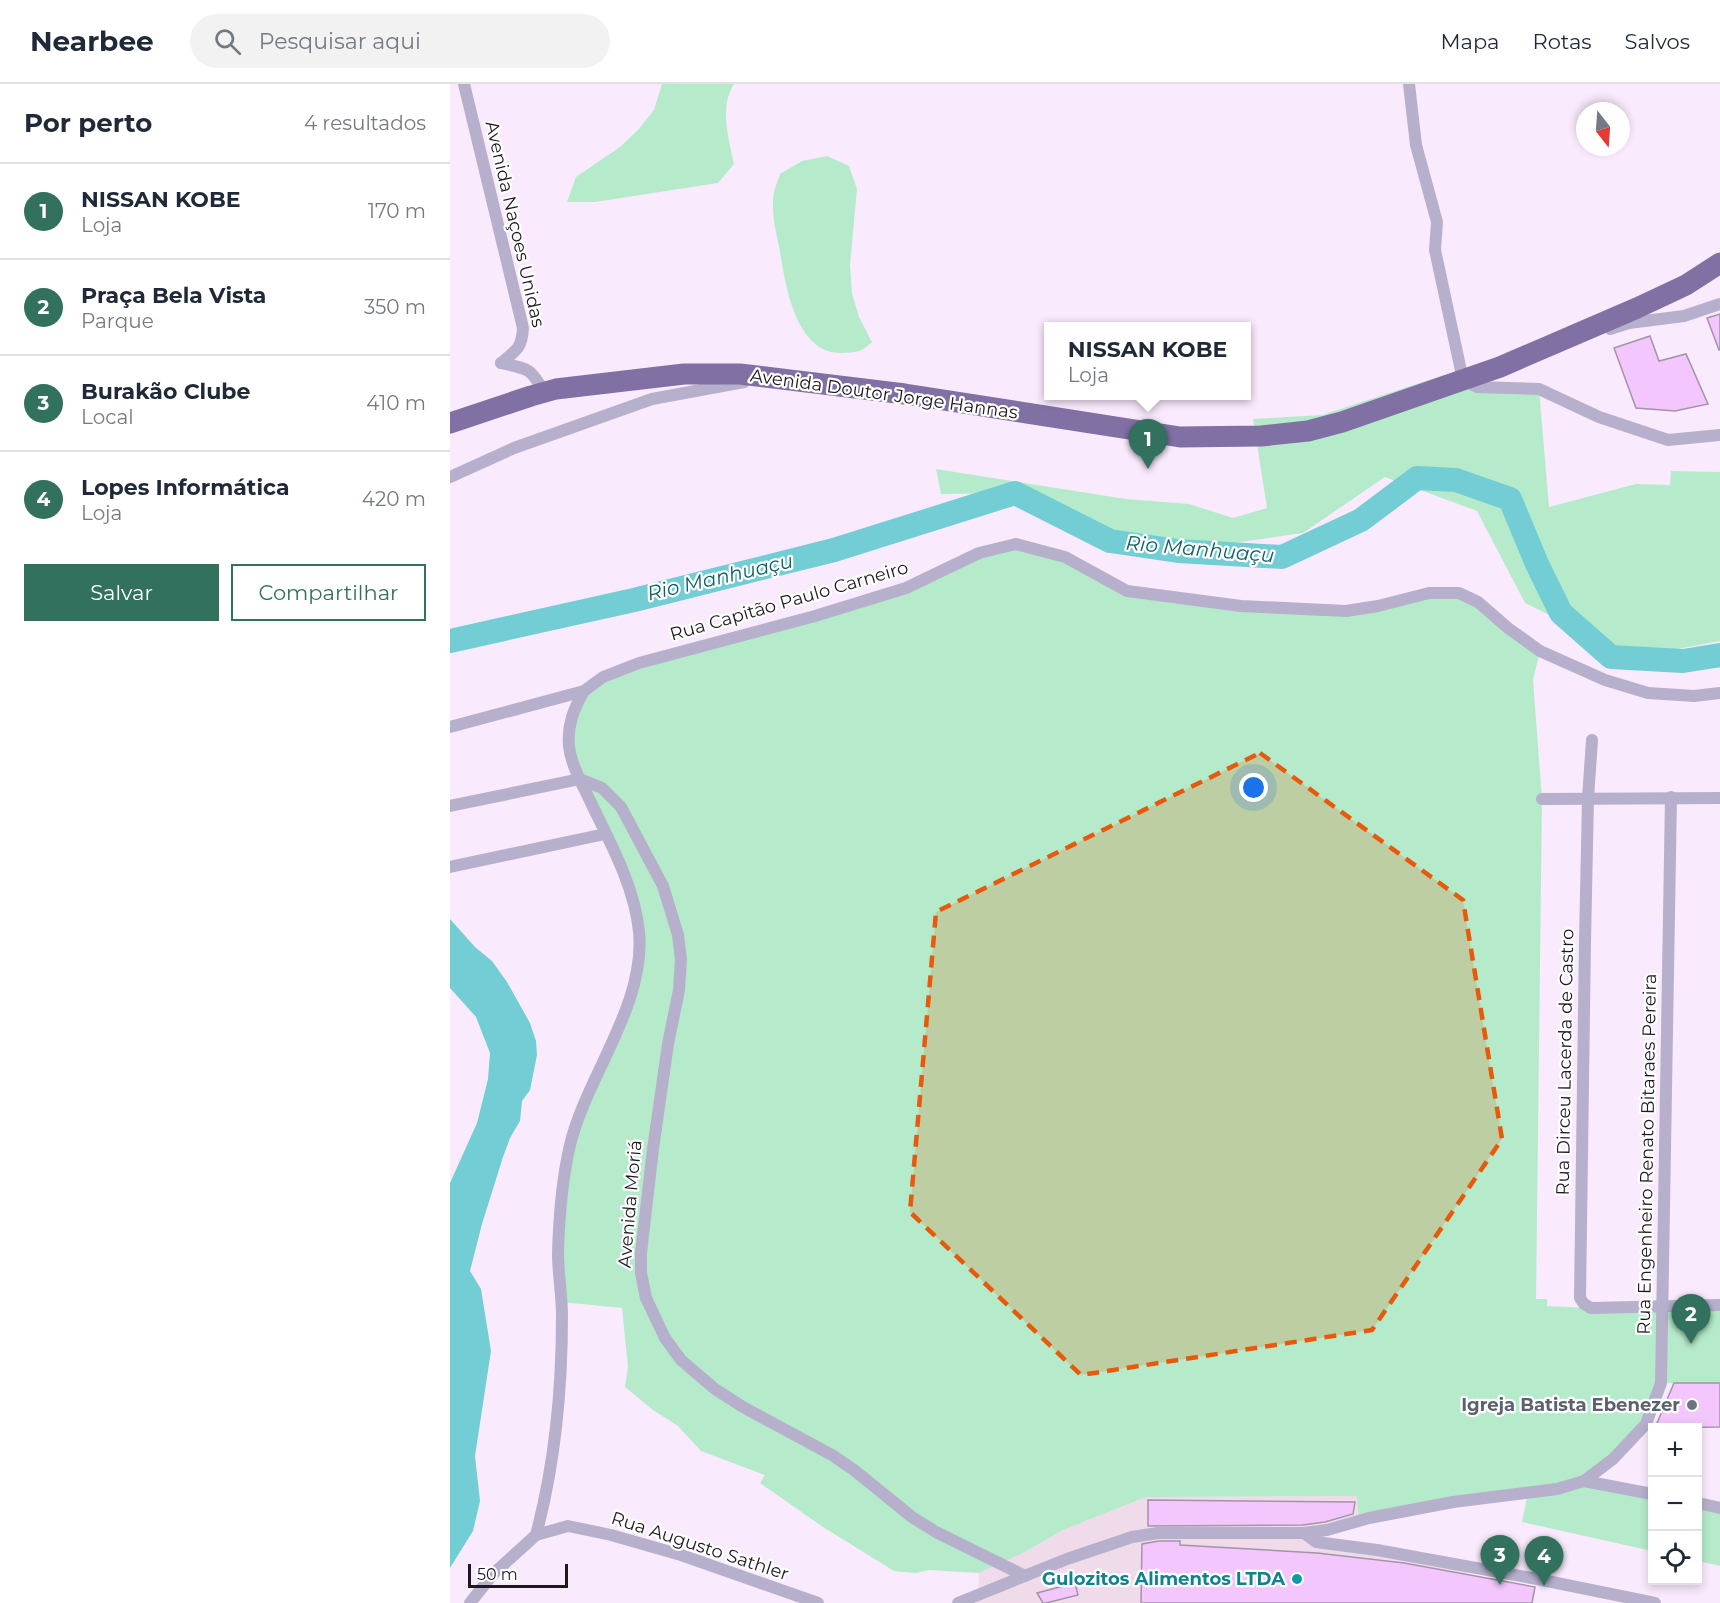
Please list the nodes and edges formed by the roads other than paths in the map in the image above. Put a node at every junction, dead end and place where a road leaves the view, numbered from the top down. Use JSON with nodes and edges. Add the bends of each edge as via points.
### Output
{"nodes":[{"id":1,"x":464,"y":84,"type":"edge"},
{"id":2,"x":1409,"y":84,"type":"edge"},
{"id":3,"x":1720,"y":263,"type":"edge"},
{"id":4,"x":1720,"y":304,"type":"edge"},
{"id":5,"x":1540,"y":350,"type":"junction"},
{"id":6,"x":761,"y":376,"type":"junction"},
{"id":7,"x":1463,"y":380,"type":"junction"},
{"id":8,"x":544,"y":392,"type":"junction"},
{"id":9,"x":450,"y":423,"type":"edge"},
{"id":10,"x":1720,"y":435,"type":"edge"},
{"id":11,"x":450,"y":477,"type":"edge"},
{"id":12,"x":584,"y":691,"type":"junction"},
{"id":13,"x":1720,"y":693,"type":"edge"},
{"id":14,"x":450,"y":727,"type":"edge"},
{"id":15,"x":1592,"y":740,"type":"dead end"},
{"id":16,"x":579,"y":778,"type":"junction"},
{"id":17,"x":1671,"y":797,"type":"junction"},
{"id":18,"x":1588,"y":798,"type":"junction"},
{"id":19,"x":1720,"y":798,"type":"edge"},
{"id":20,"x":1542,"y":799,"type":"dead end"},
{"id":21,"x":450,"y":806,"type":"edge"},
{"id":22,"x":605,"y":834,"type":"junction"},
{"id":23,"x":450,"y":867,"type":"edge"},
{"id":24,"x":1663,"y":1305,"type":"junction"},
{"id":25,"x":1720,"y":1305,"type":"edge"},
{"id":26,"x":1584,"y":1481,"type":"junction"},
{"id":27,"x":1648,"y":1493,"type":"edge"},
{"id":28,"x":1702,"y":1504,"type":"edge"},
{"id":29,"x":1720,"y":1508,"type":"edge"},
{"id":30,"x":1304,"y":1533,"type":"junction"},
{"id":31,"x":536,"y":1535,"type":"junction"},
{"id":32,"x":1025,"y":1576,"type":"junction"},
{"id":33,"x":768,"y":1586,"type":"junction"},
{"id":34,"x":470,"y":1603,"type":"edge"},
{"id":35,"x":789,"y":1603,"type":"edge"},
{"id":36,"x":818,"y":1603,"type":"edge"},
{"id":37,"x":958,"y":1603,"type":"edge"},
{"id":38,"x":1655,"y":1603,"type":"edge"}],
"edges":[{"from":1,"to":8,"type":"street","name":"Avenida Naçoes Unidas","via":[[523,328],[523,343],[501,363],[532,372]]},
{"from":2,"to":7,"type":"street","via":[[1416,146],[1437,222],[1435,250]]},
{"from":3,"to":5,"type":"highway","name":"Avenida Doutor Jorge Hannas","via":[[1686,285]]},
{"from":4,"to":5,"type":"street","via":[[1684,316],[1629,323]]},
{"from":5,"to":7,"type":"highway","name":"Avenida Doutor Jorge Hannas"},
{"from":6,"to":7,"type":"highway","name":"Avenida Doutor Jorge Hannas","via":[[1180,437],[1308,431]]},
{"from":6,"to":8,"type":"highway","name":"Avenida Doutor Jorge Hannas","via":[[684,374]]},
{"from":6,"to":11,"type":"street","via":[[652,399],[513,448]]},
{"from":7,"to":10,"type":"street","via":[[1477,387],[1539,389],[1599,417],[1668,440]]},
{"from":8,"to":9,"type":"highway","name":"Avenida Doutor Jorge Hannas"},
{"from":12,"to":13,"type":"street","name":"Rua Capitão Paulo Carneiro","via":[[603,677],[639,663],[906,588],[979,553],[1016,544],[1065,557],[1127,591],[1240,606],[1346,611],[1429,593],[1459,593],[1478,602],[1540,651],[1605,680],[1648,693]]},
{"from":12,"to":14,"type":"street"},
{"from":12,"to":16,"type":"street","via":[[570,721],[569,747]]},
{"from":15,"to":18,"type":"street","name":"Rua Dirceu Lacerda de Castro"},
{"from":16,"to":21,"type":"street"},
{"from":16,"to":22,"type":"street"},
{"from":16,"to":32,"type":"street","name":"Avenida Moriá","via":[[602,788],[621,807],[663,886],[678,935],[679,990],[668,1044],[641,1253],[646,1298],[665,1338],[681,1360],[715,1389],[839,1460],[936,1532]]},
{"from":17,"to":18,"type":"street"},
{"from":17,"to":19,"type":"street"},
{"from":17,"to":24,"type":"street","name":"Rua Engenheiro Renato Bitaraes Pereira"},
{"from":18,"to":20,"type":"street"},
{"from":18,"to":24,"type":"street","name":"Rua Dirceu Lacerda de Castro","via":[[1580,1298],[1591,1308]]},
{"from":22,"to":23,"type":"street"},
{"from":22,"to":31,"type":"street","via":[[631,896],[639,932],[638,963],[630,1000],[585,1099],[570,1146],[558,1253],[561,1368],[547,1495]]},
{"from":24,"to":25,"type":"street","name":"Rua Dirceu Lacerda de Castro"},
{"from":24,"to":26,"type":"street","name":"Rua Engenheiro Renato Bitaraes Pereira","via":[[1661,1383],[1646,1424],[1613,1459]]},
{"from":26,"to":27,"type":"street"},
{"from":26,"to":30,"type":"street","via":[[1557,1489],[1453,1502]]},
{"from":28,"to":29,"type":"street"},
{"from":30,"to":32,"type":"street","via":[[1158,1533],[1067,1559]]},
{"from":30,"to":38,"type":"street","via":[[1316,1542],[1537,1578]]},
{"from":31,"to":33,"type":"street","name":"Rua Augusto Sathler","via":[[568,1526],[611,1535]]},
{"from":31,"to":34,"type":"street","via":[[493,1574]]},
{"from":32,"to":37,"type":"street"},
{"from":33,"to":35,"type":"street"},
{"from":33,"to":36,"type":"street","name":"Rua Augusto Sathler"}]}
